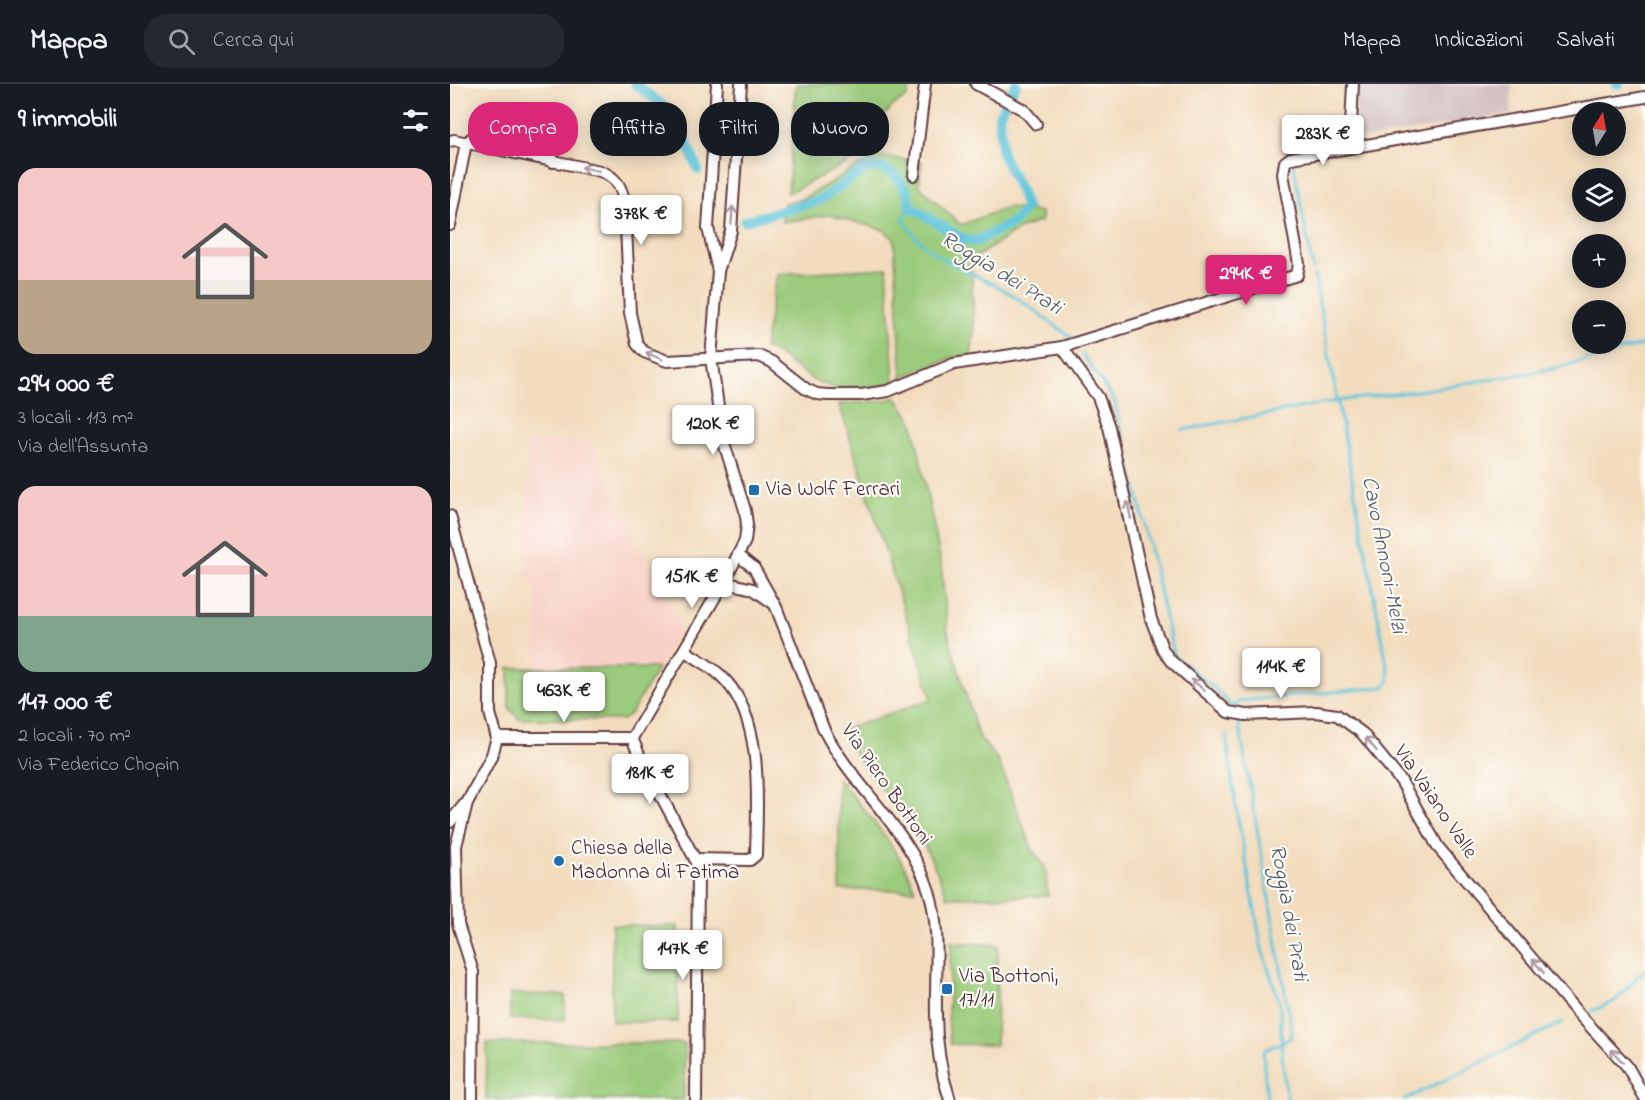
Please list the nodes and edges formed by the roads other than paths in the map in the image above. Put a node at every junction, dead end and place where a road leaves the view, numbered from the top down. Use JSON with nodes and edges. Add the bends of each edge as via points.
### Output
{"nodes":[{"id":1,"x":717,"y":84,"type":"edge"},
{"id":2,"x":741,"y":84,"type":"edge"},
{"id":3,"x":925,"y":84,"type":"edge"},
{"id":4,"x":976,"y":84,"type":"edge"},
{"id":5,"x":1353,"y":84,"type":"edge"},
{"id":6,"x":1645,"y":97,"type":"edge"},
{"id":7,"x":715,"y":102,"type":"edge"},
{"id":8,"x":740,"y":102,"type":"edge"},
{"id":9,"x":1036,"y":124,"type":"dead end"},
{"id":10,"x":450,"y":141,"type":"edge"},
{"id":11,"x":466,"y":143,"type":"junction"},
{"id":12,"x":1350,"y":146,"type":"junction"},
{"id":13,"x":712,"y":156,"type":"edge"},
{"id":14,"x":736,"y":156,"type":"edge"},
{"id":15,"x":553,"y":162,"type":"junction"},
{"id":16,"x":914,"y":175,"type":"dead end"},
{"id":17,"x":450,"y":225,"type":"edge"},
{"id":18,"x":718,"y":271,"type":"junction"},
{"id":19,"x":1062,"y":347,"type":"junction"},
{"id":20,"x":711,"y":358,"type":"junction"},
{"id":21,"x":450,"y":516,"type":"edge"},
{"id":22,"x":739,"y":556,"type":"junction"},
{"id":23,"x":724,"y":582,"type":"junction"},
{"id":24,"x":775,"y":604,"type":"junction"},
{"id":25,"x":685,"y":651,"type":"junction"},
{"id":26,"x":497,"y":738,"type":"junction"},
{"id":27,"x":632,"y":738,"type":"junction"},
{"id":28,"x":467,"y":803,"type":"junction"},
{"id":29,"x":450,"y":822,"type":"edge"},
{"id":30,"x":696,"y":859,"type":"junction"},
{"id":31,"x":453,"y":870,"type":"edge"},
{"id":32,"x":450,"y":926,"type":"edge"},
{"id":33,"x":462,"y":942,"type":"junction"},
{"id":34,"x":1645,"y":1098,"type":"edge"},
{"id":35,"x":472,"y":1100,"type":"edge"},
{"id":36,"x":696,"y":1100,"type":"edge"},
{"id":37,"x":950,"y":1100,"type":"edge"}],
"edges":[{"from":1,"to":7,"type":"street"},
{"from":2,"to":8,"type":"street"},
{"from":3,"to":16,"type":"street"},
{"from":4,"to":9,"type":"street","via":[[1024,110]]},
{"from":5,"to":12,"type":"street"},
{"from":6,"to":12,"type":"street"},
{"from":10,"to":11,"type":"street"},
{"from":11,"to":15,"type":"street"},
{"from":11,"to":15,"type":"street","via":[[536,121]]},
{"from":11,"to":17,"type":"street"},
{"from":12,"to":19,"type":"street","via":[[1286,162],[1283,174],[1298,274]]},
{"from":13,"to":18,"type":"street","via":[[708,228]]},
{"from":18,"to":14,"type":"street","one_way":true,"via":[[731,231]]},
{"from":20,"to":15,"type":"street","one_way":true,"via":[[667,361],[644,352],[637,344],[630,312],[625,205],[620,187],[605,173]]},
{"from":18,"to":20,"type":"street"},
{"from":19,"to":20,"type":"street","via":[[954,364],[888,391],[828,396],[806,389],[759,356]]},
{"from":34,"to":19,"type":"street","name":"Via Vaiano Valle","one_way":true,"via":[[1627,1066],[1579,1015],[1438,847],[1401,781],[1362,733],[1337,715],[1228,712],[1162,650],[1151,619],[1109,427],[1098,397]]},
{"from":20,"to":22,"type":"street","via":[[723,441],[746,517],[745,541]]},
{"from":21,"to":26,"type":"street","via":[[490,663],[490,713]]},
{"from":22,"to":23,"type":"street"},
{"from":22,"to":24,"type":"street","name":"Via Piero Bottoni","via":[[753,567]]},
{"from":23,"to":24,"type":"street","via":[[753,589]]},
{"from":23,"to":25,"type":"street"},
{"from":24,"to":37,"type":"street","name":"Via Piero Bottoni","via":[[833,747],[897,830],[929,891],[935,931],[937,1034]]},
{"from":25,"to":27,"type":"street"},
{"from":25,"to":30,"type":"street","via":[[717,672],[733,689],[744,708],[754,744],[756,855],[750,860]]},
{"from":26,"to":27,"type":"street"},
{"from":26,"to":28,"type":"street"},
{"from":27,"to":30,"type":"street"},
{"from":28,"to":29,"type":"street"},
{"from":28,"to":31,"type":"street"},
{"from":30,"to":36,"type":"street"},
{"from":31,"to":33,"type":"street"},
{"from":32,"to":33,"type":"street"},
{"from":33,"to":35,"type":"street","via":[[473,972]]}]}
